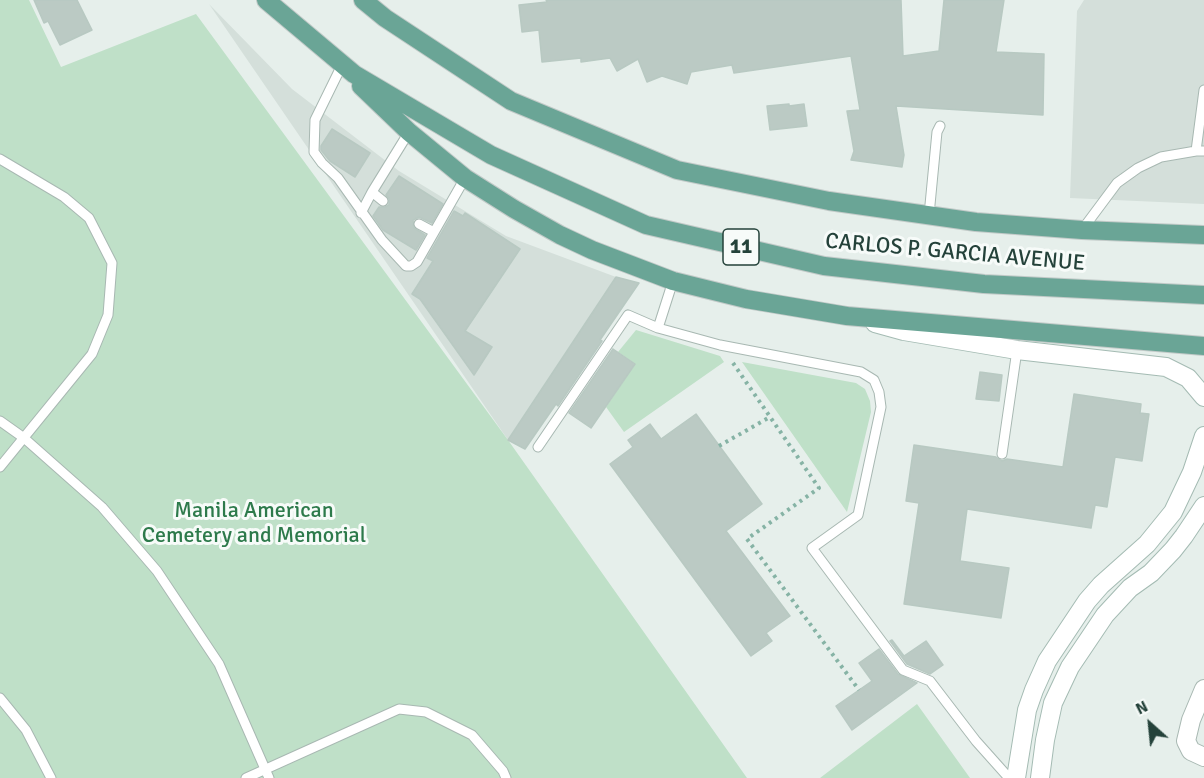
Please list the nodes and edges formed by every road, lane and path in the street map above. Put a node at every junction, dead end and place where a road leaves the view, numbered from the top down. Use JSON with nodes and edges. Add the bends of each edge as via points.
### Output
{"nodes":[{"id":1,"x":266,"y":0,"type":"edge"},
{"id":2,"x":363,"y":0,"type":"edge"},
{"id":3,"x":324,"y":48,"type":"junction"},
{"id":4,"x":341,"y":67,"type":"junction"},
{"id":5,"x":1204,"y":90,"type":"edge"},
{"id":6,"x":940,"y":126,"type":"dead end"},
{"id":7,"x":408,"y":132,"type":"junction"},
{"id":8,"x":1200,"y":151,"type":"edge"},
{"id":9,"x":0,"y":159,"type":"edge"},
{"id":10,"x":465,"y":178,"type":"junction"},
{"id":11,"x":372,"y":192,"type":"junction"},
{"id":12,"x":383,"y":201,"type":"dead end"},
{"id":13,"x":362,"y":213,"type":"junction"},
{"id":14,"x":929,"y":215,"type":"junction"},
{"id":15,"x":419,"y":224,"type":"dead end"},
{"id":16,"x":1082,"y":230,"type":"junction"},
{"id":17,"x":434,"y":232,"type":"junction"},
{"id":18,"x":1204,"y":235,"type":"edge"},
{"id":19,"x":674,"y":281,"type":"junction"},
{"id":20,"x":1204,"y":295,"type":"edge"},
{"id":21,"x":848,"y":316,"type":"junction"},
{"id":22,"x":658,"y":328,"type":"junction"},
{"id":23,"x":720,"y":345,"type":"junction"},
{"id":24,"x":1204,"y":346,"type":"edge"},
{"id":25,"x":1017,"y":350,"type":"junction"},
{"id":26,"x":1204,"y":397,"type":"edge"},
{"id":27,"x":770,"y":417,"type":"junction"},
{"id":28,"x":0,"y":421,"type":"edge"},
{"id":29,"x":1204,"y":436,"type":"edge"},
{"id":30,"x":24,"y":438,"type":"junction"},
{"id":31,"x":719,"y":446,"type":"dead end"},
{"id":32,"x":538,"y":447,"type":"dead end"},
{"id":33,"x":1002,"y":454,"type":"dead end"},
{"id":34,"x":0,"y":467,"type":"edge"},
{"id":35,"x":1204,"y":506,"type":"edge"},
{"id":36,"x":1204,"y":689,"type":"edge"},
{"id":37,"x":859,"y":690,"type":"dead end"},
{"id":38,"x":0,"y":698,"type":"edge"},
{"id":39,"x":1204,"y":757,"type":"edge"},
{"id":40,"x":267,"y":774,"type":"edge"},
{"id":41,"x":51,"y":778,"type":"edge"},
{"id":42,"x":246,"y":778,"type":"edge"},
{"id":43,"x":506,"y":778,"type":"edge"},
{"id":44,"x":1009,"y":778,"type":"edge"},
{"id":45,"x":1016,"y":778,"type":"edge"},
{"id":46,"x":1040,"y":778,"type":"edge"}],
"edges":[{"from":1,"to":3,"type":"main road","name":"CARLOS P. GARCIA AVENUE","number":"11"},
{"from":2,"to":14,"type":"main road","name":"CARLOS P. GARCIA AVENUE","via":[[511,101],[677,170],[829,201]]},
{"from":3,"to":4,"type":"main road"},
{"from":3,"to":20,"type":"main road","name":"CARLOS P. GARCIA AVENUE","number":"11","via":[[354,74],[491,155],[646,225],[824,266],[984,284]]},
{"from":4,"to":7,"type":"main road"},
{"from":4,"to":13,"type":"lane","via":[[315,120],[314,152]]},
{"from":5,"to":8,"type":"lane"},
{"from":6,"to":14,"type":"lane","via":[[936,132]]},
{"from":7,"to":10,"type":"main road"},
{"from":7,"to":11,"type":"lane"},
{"from":8,"to":16,"type":"lane","via":[[1161,157],[1137,168],[1117,183]]},
{"from":9,"to":30,"type":"lane","via":[[64,197],[88,218],[112,263],[108,315],[92,354]]},
{"from":10,"to":17,"type":"lane"},
{"from":10,"to":19,"type":"main road","via":[[560,235]]},
{"from":11,"to":12,"type":"lane"},
{"from":11,"to":13,"type":"lane"},
{"from":13,"to":17,"type":"lane","via":[[406,266],[417,262]]},
{"from":14,"to":16,"type":"main road","name":"CARLOS P. GARCIA AVENUE"},
{"from":15,"to":17,"type":"lane"},
{"from":16,"to":18,"type":"main road","name":"CARLOS P. GARCIA AVENUE"},
{"from":19,"to":21,"type":"main road","via":[[746,299]]},
{"from":19,"to":22,"type":"lane"},
{"from":21,"to":24,"type":"main road"},
{"from":21,"to":25,"type":"main road","via":[[904,331]]},
{"from":22,"to":23,"type":"lane"},
{"from":22,"to":32,"type":"lane","via":[[628,315]]},
{"from":23,"to":27,"type":"path"},
{"from":23,"to":44,"type":"lane","via":[[861,372],[874,380],[881,406],[858,515],[812,548],[903,670],[930,681]]},
{"from":25,"to":26,"type":"main road","via":[[1166,367],[1188,378]]},
{"from":25,"to":33,"type":"lane"},
{"from":27,"to":31,"type":"path"},
{"from":27,"to":37,"type":"path","via":[[819,488],[747,539]]},
{"from":28,"to":30,"type":"lane"},
{"from":29,"to":45,"type":"main road","via":[[1173,512],[1147,544],[1087,601],[1047,660],[1027,710]]},
{"from":30,"to":34,"type":"lane"},
{"from":30,"to":40,"type":"lane","via":[[102,507],[157,572],[219,664]]},
{"from":35,"to":46,"type":"main road","via":[[1167,556],[1105,615],[1070,667],[1053,703]]},
{"from":36,"to":39,"type":"main road","via":[[1186,741],[1191,751]]},
{"from":38,"to":41,"type":"lane","via":[[26,730]]},
{"from":40,"to":42,"type":"lane"},
{"from":40,"to":43,"type":"lane","via":[[399,709],[426,712],[472,735]]}]}
